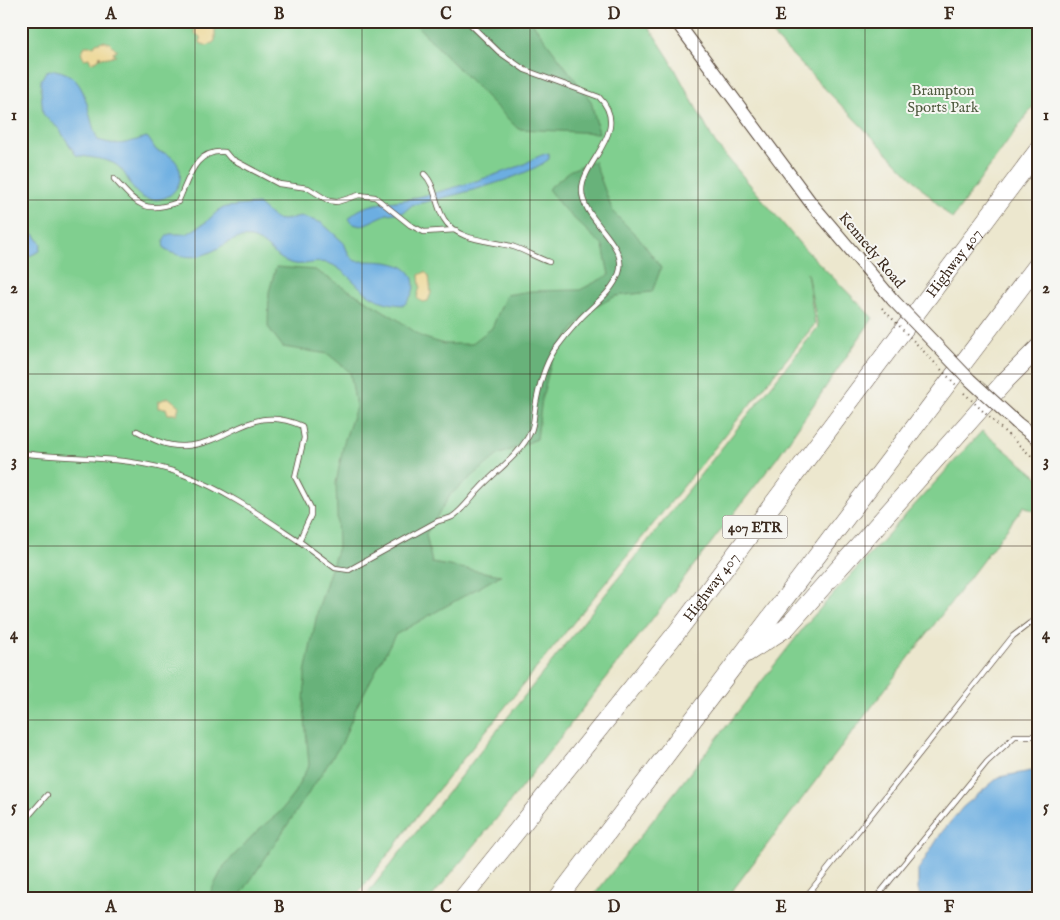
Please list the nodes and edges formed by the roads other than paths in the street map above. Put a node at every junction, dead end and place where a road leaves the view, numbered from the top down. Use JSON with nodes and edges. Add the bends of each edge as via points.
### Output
{"nodes":[{"id":1,"x":467,"y":21,"type":"edge"},
{"id":2,"x":676,"y":21,"type":"edge"},
{"id":3,"x":685,"y":21,"type":"edge"},
{"id":4,"x":706,"y":60,"type":"junction"},
{"id":5,"x":1039,"y":149,"type":"edge"},
{"id":6,"x":424,"y":174,"type":"dead end"},
{"id":7,"x":114,"y":179,"type":"dead end"},
{"id":8,"x":456,"y":230,"type":"junction"},
{"id":9,"x":549,"y":262,"type":"dead end"},
{"id":10,"x":1039,"y":262,"type":"edge"},
{"id":11,"x":1039,"y":347,"type":"edge"},
{"id":12,"x":137,"y":431,"type":"dead end"},
{"id":13,"x":1039,"y":440,"type":"edge"},
{"id":14,"x":21,"y":452,"type":"edge"},
{"id":15,"x":299,"y":541,"type":"junction"},
{"id":16,"x":1039,"y":620,"type":"edge"},
{"id":17,"x":737,"y":660,"type":"junction"},
{"id":18,"x":1039,"y":736,"type":"edge"},
{"id":19,"x":47,"y":795,"type":"dead end"},
{"id":20,"x":21,"y":847,"type":"edge"},
{"id":21,"x":462,"y":899,"type":"edge"},
{"id":22,"x":556,"y":899,"type":"edge"},
{"id":23,"x":804,"y":899,"type":"edge"},
{"id":24,"x":875,"y":899,"type":"edge"}],
"edges":[{"from":1,"to":15,"type":"lane","via":[[499,52],[525,70],[599,97],[604,102],[608,117],[607,139],[586,174],[583,200],[618,254],[619,274],[606,294],[579,320],[553,353],[540,383],[531,430],[517,453],[452,516],[350,570],[335,568]]},
{"from":2,"to":4,"type":"main road","name":"Kennedy Road"},
{"from":3,"to":4,"type":"main road","name":"Kennedy Road"},
{"from":4,"to":13,"type":"main road","name":"Kennedy Road","bridge":true,"via":[[810,203],[893,300],[970,380]]},
{"from":5,"to":21,"type":"highway","name":"Highway 407","number":"407 ETR","via":[[677,632]]},
{"from":6,"to":8,"type":"lane","via":[[430,179],[444,220]]},
{"from":7,"to":8,"type":"lane","via":[[138,204],[158,208],[168,206],[178,202],[199,158],[215,151],[225,152],[230,158],[279,184],[308,188],[337,202],[359,195],[375,197],[424,232]]},
{"from":8,"to":9,"type":"lane","via":[[474,238],[514,247]]},
{"from":10,"to":17,"type":"highway"},
{"from":11,"to":17,"type":"highway","via":[[786,628]]},
{"from":12,"to":15,"type":"lane","via":[[168,444],[184,446],[206,442],[264,418],[289,420],[302,426],[304,438],[295,477],[311,508],[311,516]]},
{"from":14,"to":15,"type":"lane","via":[[135,463],[182,474],[221,491]]},
{"from":16,"to":23,"type":"lane","via":[[1013,636]]},
{"from":17,"to":22,"type":"highway"},
{"from":18,"to":24,"type":"lane","via":[[1015,736],[987,762]]},
{"from":19,"to":20,"type":"lane","via":[[25,820],[27,832]]}]}
